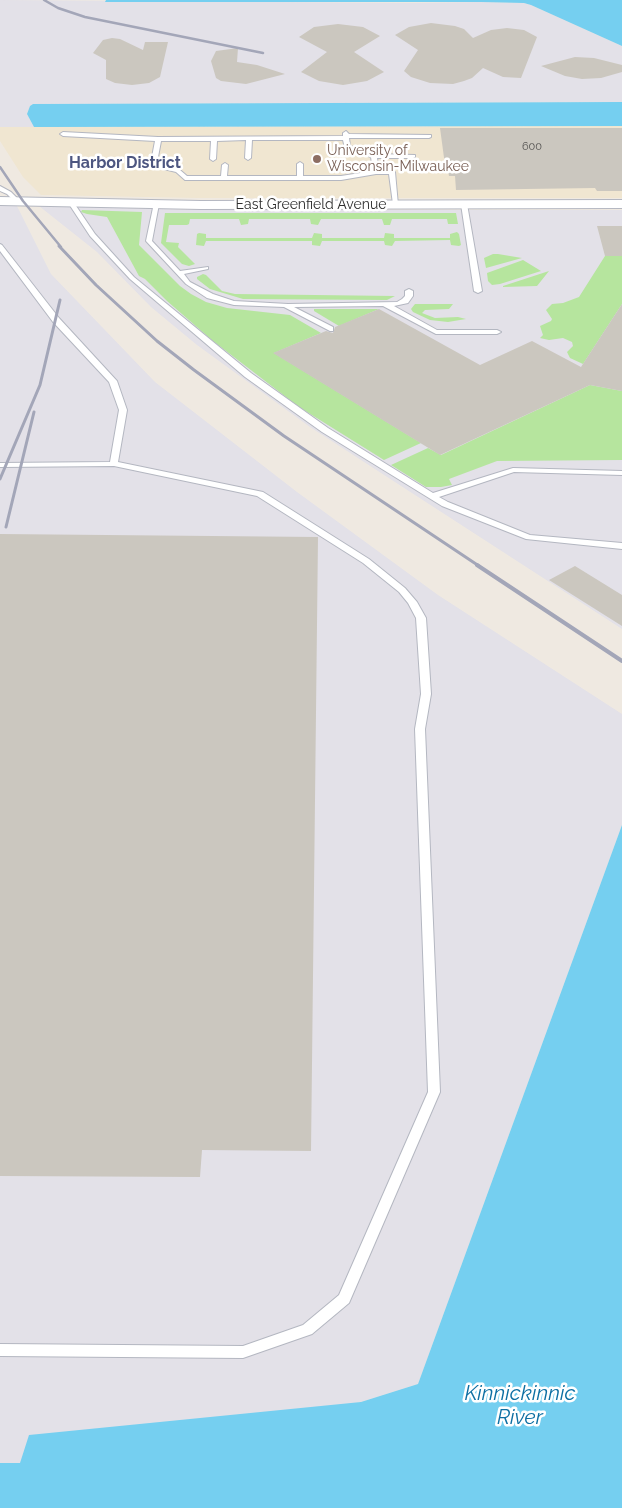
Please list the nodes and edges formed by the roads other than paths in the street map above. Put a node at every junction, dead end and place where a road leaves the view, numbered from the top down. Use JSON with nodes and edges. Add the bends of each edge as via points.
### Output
{"nodes":[{"id":1,"x":63,"y":134,"type":"dead end"},
{"id":2,"x":346,"y":135,"type":"junction"},
{"id":3,"x":429,"y":136,"type":"dead end"},
{"id":4,"x":214,"y":138,"type":"junction"},
{"id":5,"x":249,"y":138,"type":"junction"},
{"id":6,"x":158,"y":139,"type":"junction"},
{"id":7,"x":374,"y":156,"type":"junction"},
{"id":8,"x":413,"y":156,"type":"dead end"},
{"id":9,"x":155,"y":157,"type":"dead end"},
{"id":10,"x":248,"y":158,"type":"dead end"},
{"id":11,"x":213,"y":159,"type":"dead end"},
{"id":12,"x":300,"y":164,"type":"dead end"},
{"id":13,"x":225,"y":165,"type":"dead end"},
{"id":14,"x":155,"y":166,"type":"dead end"},
{"id":15,"x":376,"y":172,"type":"junction"},
{"id":16,"x":224,"y":178,"type":"junction"},
{"id":17,"x":300,"y":178,"type":"junction"},
{"id":18,"x":0,"y":188,"type":"edge"},
{"id":19,"x":0,"y":201,"type":"edge"},
{"id":20,"x":17,"y":201,"type":"junction"},
{"id":21,"x":70,"y":201,"type":"junction"},
{"id":22,"x":156,"y":204,"type":"junction"},
{"id":23,"x":396,"y":204,"type":"junction"},
{"id":24,"x":464,"y":204,"type":"junction"},
{"id":25,"x":622,"y":204,"type":"edge"},
{"id":26,"x":0,"y":246,"type":"edge"},
{"id":27,"x":206,"y":268,"type":"dead end"},
{"id":28,"x":178,"y":273,"type":"junction"},
{"id":29,"x":408,"y":291,"type":"dead end"},
{"id":30,"x":478,"y":291,"type":"dead end"},
{"id":31,"x":285,"y":305,"type":"junction"},
{"id":32,"x":385,"y":305,"type":"junction"},
{"id":33,"x":330,"y":329,"type":"dead end"},
{"id":34,"x":497,"y":332,"type":"dead end"},
{"id":35,"x":0,"y":464,"type":"edge"},
{"id":36,"x":114,"y":464,"type":"junction"},
{"id":37,"x":622,"y":473,"type":"edge"},
{"id":38,"x":433,"y":496,"type":"junction"},
{"id":39,"x":622,"y":546,"type":"edge"},
{"id":40,"x":0,"y":1350,"type":"edge"}],
"edges":[{"from":1,"to":6,"type":"lane"},
{"from":2,"to":3,"type":"lane"},
{"from":2,"to":5,"type":"lane"},
{"from":2,"to":7,"type":"lane","via":[[347,147]]},
{"from":4,"to":5,"type":"lane"},
{"from":4,"to":6,"type":"lane"},
{"from":4,"to":11,"type":"lane"},
{"from":5,"to":10,"type":"lane"},
{"from":6,"to":9,"type":"lane"},
{"from":7,"to":8,"type":"lane"},
{"from":7,"to":15,"type":"lane"},
{"from":12,"to":17,"type":"lane"},
{"from":13,"to":16,"type":"lane"},
{"from":14,"to":16,"type":"lane","via":[[178,171],[185,178]]},
{"from":15,"to":17,"type":"lane","via":[[342,178]]},
{"from":15,"to":23,"type":"lane","via":[[392,172]]},
{"from":16,"to":17,"type":"lane"},
{"from":18,"to":20,"type":"lane"},
{"from":19,"to":20,"type":"street","name":"East Greenfield Avenue"},
{"from":20,"to":21,"type":"street","name":"East Greenfield Avenue"},
{"from":21,"to":22,"type":"street","name":"East Greenfield Avenue"},
{"from":21,"to":38,"type":"lane","via":[[92,235],[132,278],[248,375],[325,430]]},
{"from":22,"to":23,"type":"street","name":"East Greenfield Avenue"},
{"from":22,"to":28,"type":"lane","via":[[149,242]]},
{"from":23,"to":24,"type":"street","name":"East Greenfield Avenue"},
{"from":24,"to":25,"type":"street","name":"East Greenfield Avenue"},
{"from":24,"to":30,"type":"lane"},
{"from":26,"to":36,"type":"lane","via":[[56,320],[113,381],[123,410]]},
{"from":27,"to":28,"type":"lane"},
{"from":28,"to":31,"type":"lane","via":[[199,291],[223,301]]},
{"from":29,"to":32,"type":"lane","via":[[405,301]]},
{"from":31,"to":32,"type":"lane"},
{"from":31,"to":33,"type":"lane"},
{"from":32,"to":34,"type":"lane","via":[[436,332]]},
{"from":35,"to":36,"type":"lane"},
{"from":36,"to":40,"type":"lane","via":[[260,494],[386,576],[407,596],[421,618],[426,694],[420,729],[434,1092],[344,1299],[307,1330],[243,1352]]},
{"from":37,"to":38,"type":"lane","via":[[512,470]]},
{"from":38,"to":39,"type":"lane","via":[[445,504],[529,537]]}]}
